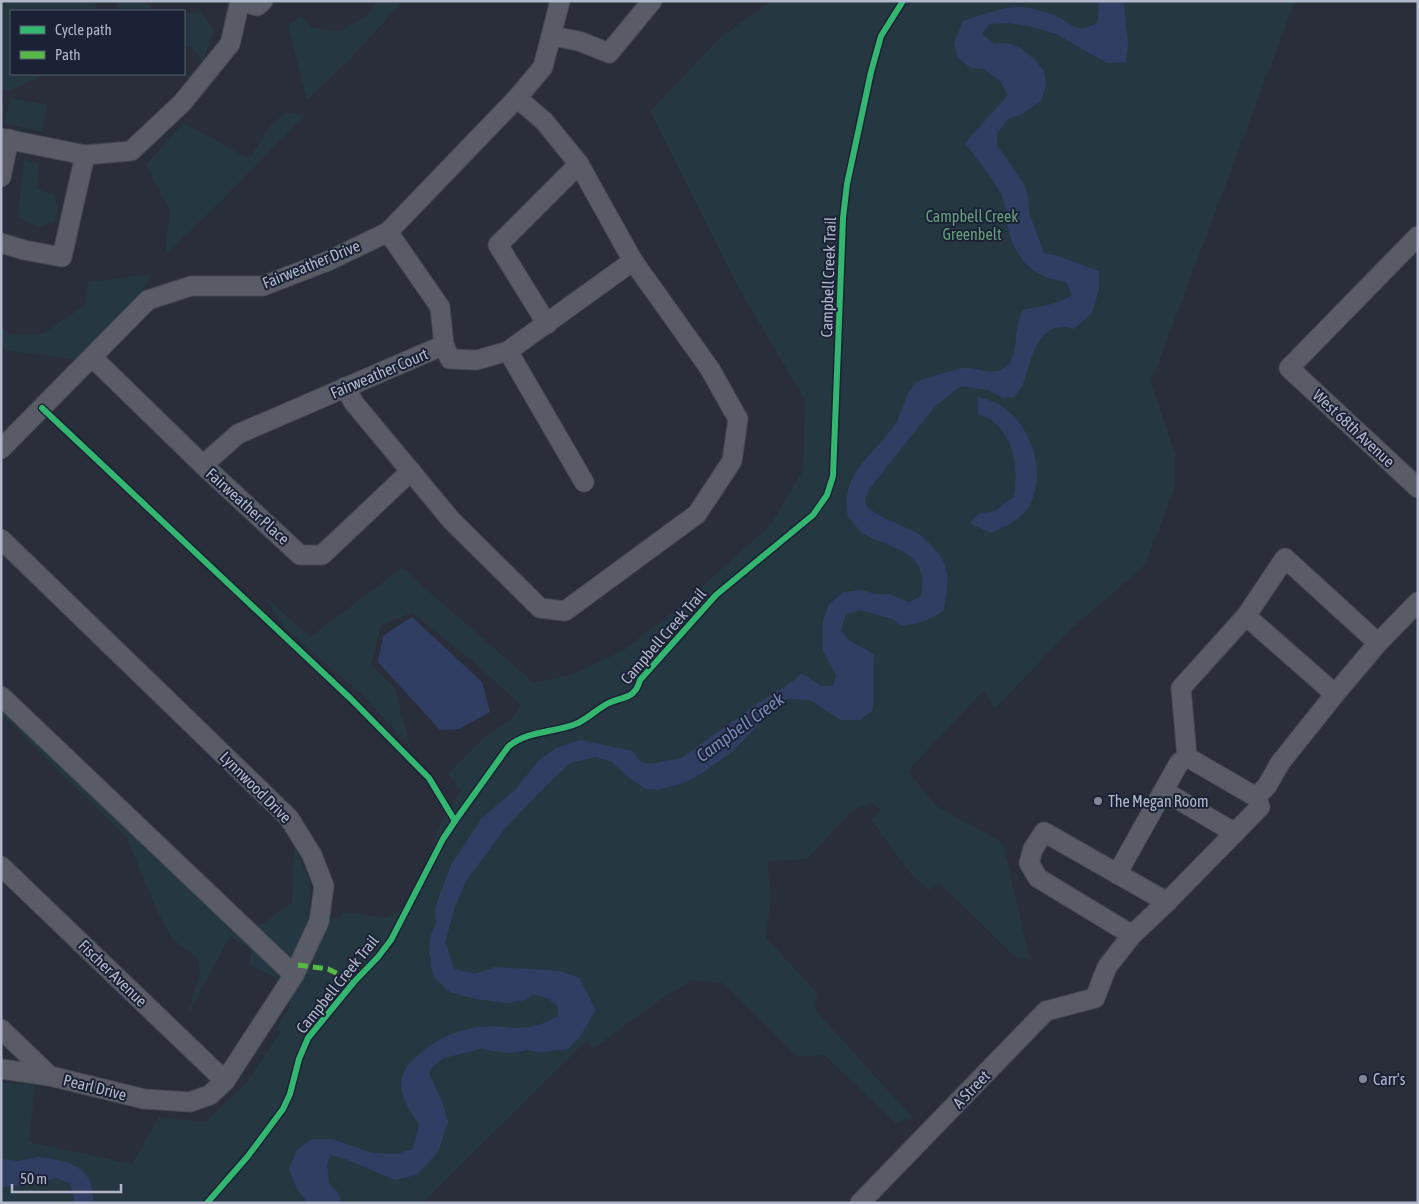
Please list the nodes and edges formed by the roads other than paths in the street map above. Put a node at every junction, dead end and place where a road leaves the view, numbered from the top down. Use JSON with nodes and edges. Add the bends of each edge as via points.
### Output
{"nodes":[{"id":1,"x":240,"y":1,"type":"edge"},
{"id":2,"x":263,"y":1,"type":"edge"},
{"id":3,"x":560,"y":1,"type":"edge"},
{"id":4,"x":652,"y":1,"type":"edge"},
{"id":5,"x":551,"y":36,"type":"junction"},
{"id":6,"x":518,"y":98,"type":"junction"},
{"id":7,"x":5,"y":139,"type":"edge"},
{"id":8,"x":86,"y":155,"type":"junction"},
{"id":9,"x":578,"y":164,"type":"junction"},
{"id":10,"x":1,"y":177,"type":"edge"},
{"id":11,"x":388,"y":232,"type":"junction"},
{"id":12,"x":1418,"y":236,"type":"edge"},
{"id":13,"x":1,"y":243,"type":"edge"},
{"id":14,"x":633,"y":261,"type":"junction"},
{"id":15,"x":547,"y":324,"type":"junction"},
{"id":16,"x":444,"y":345,"type":"junction"},
{"id":17,"x":508,"y":351,"type":"junction"},
{"id":18,"x":92,"y":357,"type":"junction"},
{"id":19,"x":346,"y":387,"type":"junction"},
{"id":20,"x":1,"y":449,"type":"edge"},
{"id":21,"x":203,"y":465,"type":"junction"},
{"id":22,"x":410,"y":471,"type":"junction"},
{"id":23,"x":584,"y":482,"type":"dead end"},
{"id":24,"x":1418,"y":488,"type":"edge"},
{"id":25,"x":1,"y":539,"type":"edge"},
{"id":26,"x":1418,"y":602,"type":"edge"},
{"id":27,"x":1246,"y":616,"type":"junction"},
{"id":28,"x":1378,"y":643,"type":"junction"},
{"id":29,"x":1335,"y":694,"type":"junction"},
{"id":30,"x":1,"y":696,"type":"edge"},
{"id":31,"x":1187,"y":757,"type":"junction"},
{"id":32,"x":1164,"y":791,"type":"junction"},
{"id":33,"x":1256,"y":798,"type":"junction"},
{"id":34,"x":1235,"y":833,"type":"junction"},
{"id":35,"x":1,"y":866,"type":"edge"},
{"id":36,"x":1117,"y":874,"type":"junction"},
{"id":37,"x":1167,"y":902,"type":"junction"},
{"id":38,"x":1132,"y":935,"type":"junction"},
{"id":39,"x":294,"y":975,"type":"junction"},
{"id":40,"x":1,"y":1029,"type":"edge"},
{"id":41,"x":1,"y":1069,"type":"edge"},
{"id":42,"x":50,"y":1076,"type":"junction"},
{"id":43,"x":225,"y":1081,"type":"junction"},
{"id":44,"x":190,"y":1102,"type":"joint"},
{"id":45,"x":866,"y":1201,"type":"edge"}],
"edges":[{"from":1,"to":2,"type":"street","via":[[257,6]]},
{"from":1,"to":8,"type":"street","via":[[230,44],[182,102],[131,151]]},
{"from":3,"to":5,"type":"street","name":"Fairweather Drive"},
{"from":4,"to":5,"type":"street","via":[[609,53]]},
{"from":5,"to":6,"type":"street","name":"Fairweather Drive","via":[[543,67]]},
{"from":6,"to":9,"type":"street","via":[[544,121]]},
{"from":6,"to":11,"type":"street","name":"Fairweather Drive"},
{"from":7,"to":8,"type":"street"},
{"from":7,"to":10,"type":"street"},
{"from":8,"to":13,"type":"street","via":[[62,257]]},
{"from":9,"to":14,"type":"street"},
{"from":9,"to":15,"type":"street","via":[[498,245]]},
{"from":11,"to":16,"type":"street","name":"Fairweather Court","via":[[440,307]]},
{"from":11,"to":18,"type":"street","name":"Fairweather Drive","via":[[263,286],[191,286],[148,300]]},
{"from":12,"to":24,"type":"street","name":"West 68th Avenue","via":[[1289,368]]},
{"from":14,"to":15,"type":"street"},
{"from":14,"to":22,"type":"street","via":[[710,369],[738,419],[732,461],[697,514],[565,610],[540,608],[452,521]]},
{"from":15,"to":17,"type":"street"},
{"from":16,"to":17,"type":"street","via":[[450,359],[477,360]]},
{"from":16,"to":19,"type":"street","name":"Fairweather Court"},
{"from":17,"to":23,"type":"street"},
{"from":18,"to":20,"type":"street","name":"Fairweather Drive"},
{"from":18,"to":21,"type":"street","name":"Fairweather Place"},
{"from":19,"to":21,"type":"street","name":"Fairweather Court","via":[[238,434]]},
{"from":19,"to":22,"type":"street","via":[[354,403]]},
{"from":21,"to":22,"type":"street","name":"Fairweather Place","via":[[300,555],[322,555]]},
{"from":25,"to":39,"type":"street","name":"Lynnwood Drive","via":[[289,818],[312,856],[324,886],[319,922]]},
{"from":26,"to":28,"type":"street"},
{"from":27,"to":28,"type":"street","via":[[1285,558]]},
{"from":27,"to":29,"type":"street"},
{"from":27,"to":31,"type":"street","via":[[1181,688]]},
{"from":28,"to":29,"type":"street"},
{"from":29,"to":33,"type":"street"},
{"from":30,"to":39,"type":"street"},
{"from":31,"to":32,"type":"street","via":[[1179,763]]},
{"from":31,"to":33,"type":"street"},
{"from":32,"to":34,"type":"street"},
{"from":32,"to":36,"type":"street"},
{"from":33,"to":34,"type":"street","via":[[1260,807]]},
{"from":34,"to":37,"type":"street"},
{"from":35,"to":43,"type":"street","name":"Fischer Avenue"},
{"from":36,"to":37,"type":"street"},
{"from":36,"to":38,"type":"street","via":[[1044,832],[1029,863],[1038,878]]},
{"from":37,"to":38,"type":"street"},
{"from":38,"to":45,"type":"street","name":"A Street","via":[[1107,967],[1095,998],[1046,1011]]},
{"from":39,"to":43,"type":"street","name":"Lynnwood Drive"},
{"from":40,"to":42,"type":"street"},
{"from":41,"to":42,"type":"street","name":"Pearl Drive"},
{"from":42,"to":44,"type":"street","name":"Pearl Drive","via":[[144,1099]]},
{"from":43,"to":44,"type":"street","name":"Lynnwood Drive","via":[[210,1095]]}]}
